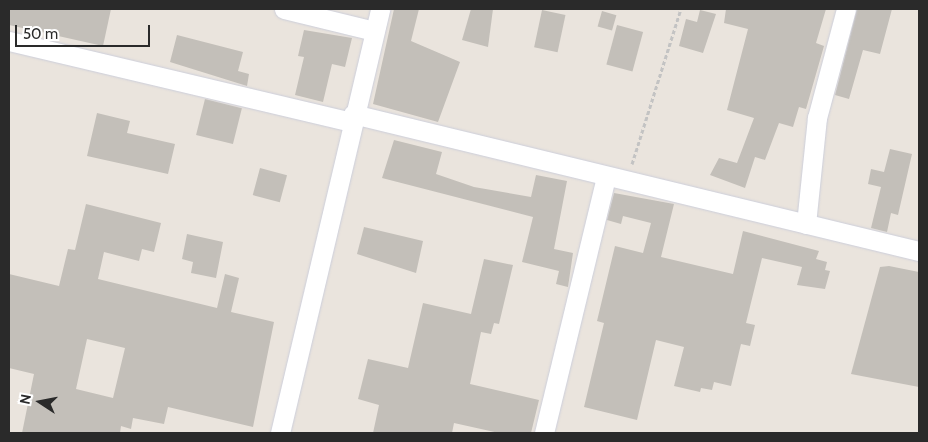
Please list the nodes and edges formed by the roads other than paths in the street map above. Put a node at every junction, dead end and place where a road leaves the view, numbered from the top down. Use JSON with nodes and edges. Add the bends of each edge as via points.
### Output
{"nodes":[{"id":1,"x":284,"y":9,"type":"edge"},
{"id":2,"x":380,"y":9,"type":"edge"},
{"id":3,"x":846,"y":9,"type":"edge"},
{"id":4,"x":374,"y":30,"type":"junction"},
{"id":5,"x":9,"y":41,"type":"edge"},
{"id":6,"x":352,"y":118,"type":"junction"},
{"id":7,"x":606,"y":176,"type":"junction"},
{"id":8,"x":806,"y":224,"type":"junction"},
{"id":9,"x":919,"y":251,"type":"edge"},
{"id":10,"x":280,"y":433,"type":"edge"},
{"id":11,"x":544,"y":433,"type":"edge"}],
"edges":[{"from":1,"to":4,"type":"street"},
{"from":2,"to":4,"type":"street"},
{"from":3,"to":8,"type":"street","via":[[817,118]]},
{"from":4,"to":6,"type":"street"},
{"from":5,"to":6,"type":"street"},
{"from":6,"to":7,"type":"street"},
{"from":6,"to":10,"type":"street"},
{"from":7,"to":8,"type":"street"},
{"from":7,"to":11,"type":"street"},
{"from":8,"to":9,"type":"street"}]}
